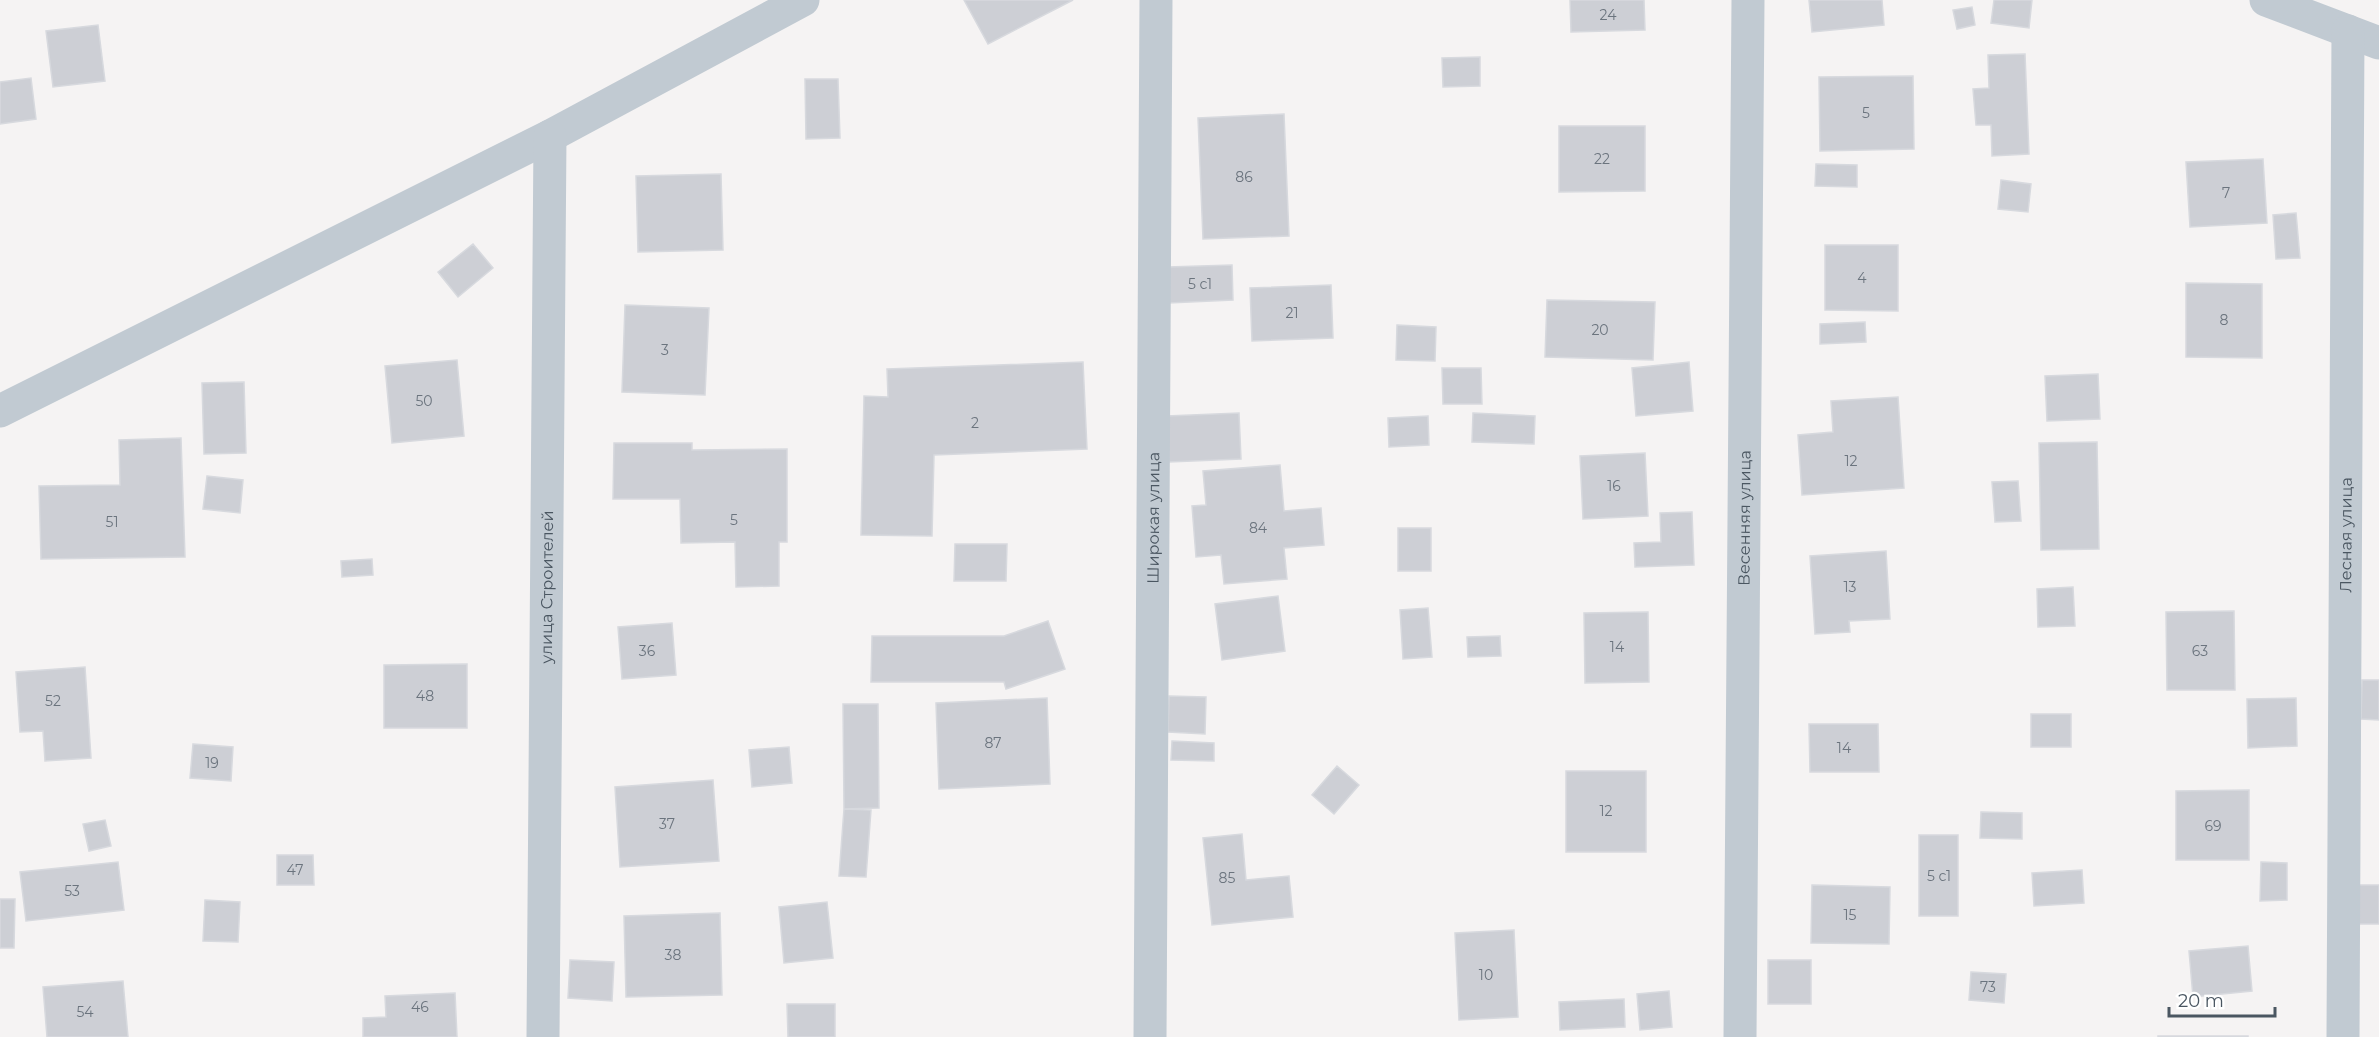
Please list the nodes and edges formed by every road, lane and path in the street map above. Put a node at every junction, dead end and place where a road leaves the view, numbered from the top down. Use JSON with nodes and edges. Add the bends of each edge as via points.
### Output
{"nodes":[{"id":1,"x":803,"y":0,"type":"edge"},
{"id":2,"x":1156,"y":0,"type":"edge"},
{"id":3,"x":1749,"y":0,"type":"edge"},
{"id":4,"x":2266,"y":0,"type":"edge"},
{"id":5,"x":2349,"y":31,"type":"junction"},
{"id":6,"x":2379,"y":43,"type":"edge"},
{"id":7,"x":550,"y":136,"type":"junction"},
{"id":8,"x":0,"y":411,"type":"edge"},
{"id":9,"x":543,"y":1037,"type":"edge"},
{"id":10,"x":1150,"y":1037,"type":"edge"},
{"id":11,"x":1740,"y":1037,"type":"edge"},
{"id":12,"x":2343,"y":1037,"type":"edge"}],
"edges":[{"from":1,"to":7,"type":"street"},
{"from":2,"to":10,"type":"street","name":"Широкая улица"},
{"from":3,"to":11,"type":"street","name":"Весенняя улица"},
{"from":4,"to":5,"type":"street"},
{"from":5,"to":6,"type":"street"},
{"from":5,"to":12,"type":"street","name":"Лесная улица"},
{"from":7,"to":8,"type":"street"},
{"from":7,"to":9,"type":"street","name":"улица Строителей"}]}
